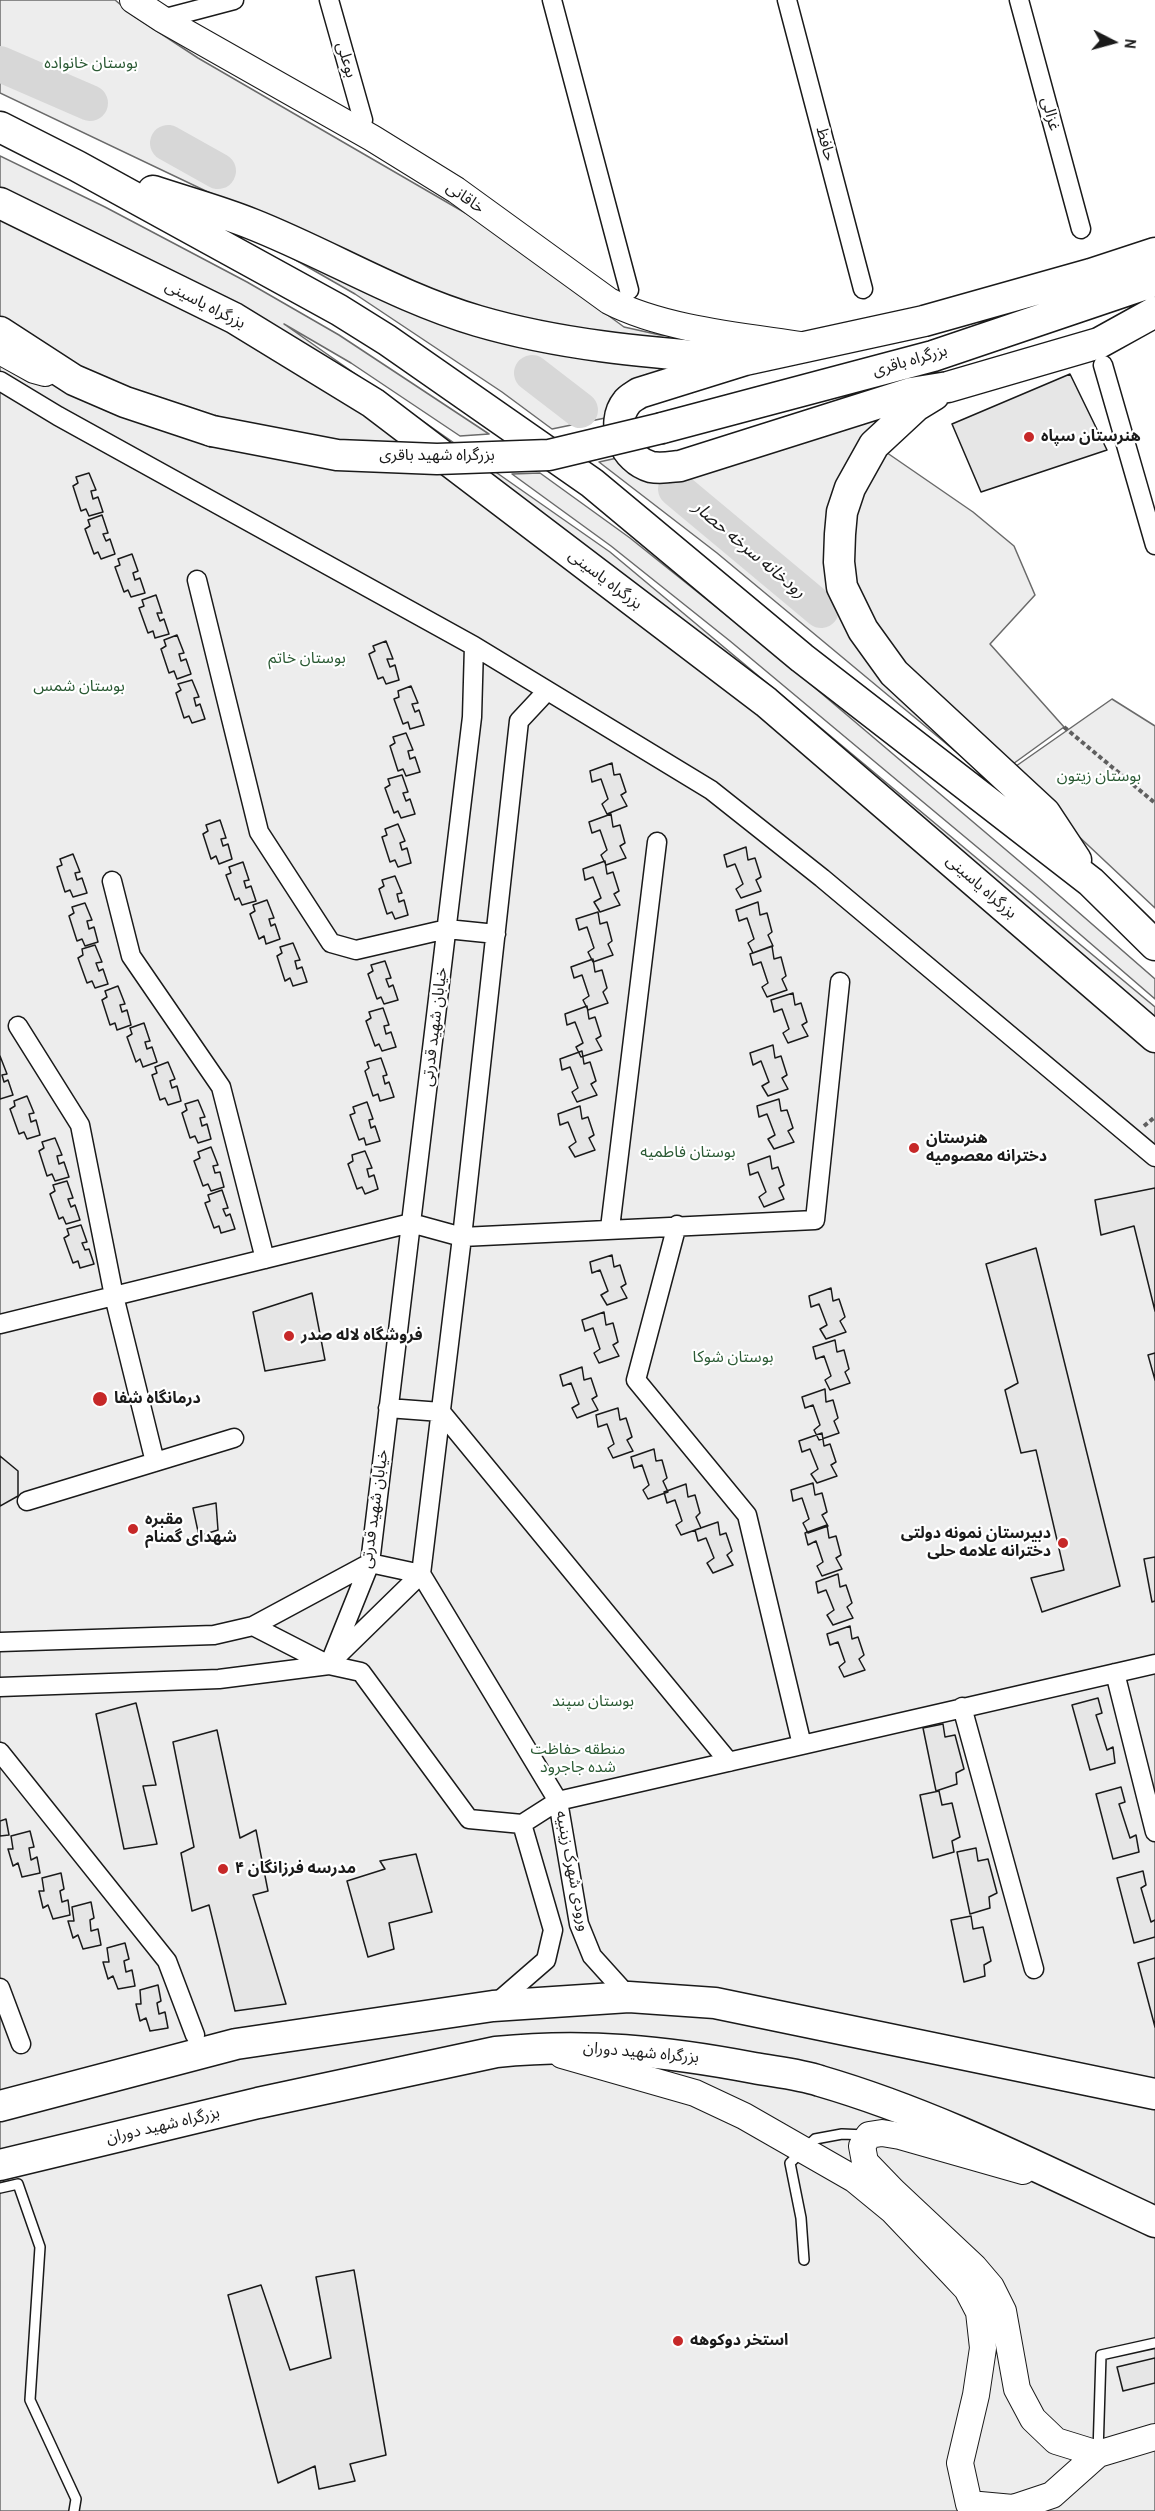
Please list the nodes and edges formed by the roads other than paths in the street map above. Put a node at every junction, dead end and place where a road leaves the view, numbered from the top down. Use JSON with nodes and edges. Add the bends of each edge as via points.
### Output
{"nodes":[{"id":1,"x":134,"y":0,"type":"edge"},
{"id":2,"x":234,"y":0,"type":"edge"},
{"id":3,"x":329,"y":0,"type":"edge"},
{"id":4,"x":552,"y":0,"type":"edge"},
{"id":5,"x":787,"y":0,"type":"edge"},
{"id":6,"x":1019,"y":0,"type":"edge"},
{"id":7,"x":162,"y":19,"type":"junction"},
{"id":8,"x":363,"y":120,"type":"dead end"},
{"id":9,"x":0,"y":127,"type":"edge"},
{"id":10,"x":77,"y":166,"type":"junction"},
{"id":11,"x":0,"y":203,"type":"edge"},
{"id":12,"x":1081,"y":229,"type":"dead end"},
{"id":13,"x":1155,"y":253,"type":"edge"},
{"id":14,"x":1155,"y":281,"type":"edge"},
{"id":15,"x":864,"y":289,"type":"dead end"},
{"id":16,"x":629,"y":290,"type":"dead end"},
{"id":17,"x":1155,"y":312,"type":"edge"},
{"id":18,"x":0,"y":332,"type":"edge"},
{"id":19,"x":813,"y":347,"type":"junction"},
{"id":20,"x":0,"y":351,"type":"edge"},
{"id":21,"x":745,"y":360,"type":"junction"},
{"id":22,"x":1103,"y":365,"type":"dead end"},
{"id":23,"x":74,"y":380,"type":"junction"},
{"id":24,"x":0,"y":381,"type":"edge"},
{"id":25,"x":948,"y":387,"type":"junction"},
{"id":26,"x":662,"y":428,"type":"joint"},
{"id":27,"x":1155,"y":545,"type":"edge"},
{"id":28,"x":197,"y":580,"type":"dead end"},
{"id":29,"x":474,"y":646,"type":"junction"},
{"id":30,"x":547,"y":691,"type":"junction"},
{"id":31,"x":657,"y":842,"type":"dead end"},
{"id":32,"x":112,"y":881,"type":"dead end"},
{"id":33,"x":1091,"y":882,"type":"junction"},
{"id":34,"x":447,"y":929,"type":"junction"},
{"id":35,"x":496,"y":934,"type":"junction"},
{"id":36,"x":1155,"y":945,"type":"edge"},
{"id":37,"x":840,"y":982,"type":"dead end"},
{"id":38,"x":18,"y":1026,"type":"dead end"},
{"id":39,"x":1155,"y":1037,"type":"edge"},
{"id":40,"x":1155,"y":1157,"type":"edge"},
{"id":41,"x":411,"y":1223,"type":"junction"},
{"id":42,"x":677,"y":1225,"type":"junction"},
{"id":43,"x":610,"y":1228,"type":"junction"},
{"id":44,"x":462,"y":1237,"type":"junction"},
{"id":45,"x":265,"y":1259,"type":"junction"},
{"id":46,"x":114,"y":1296,"type":"junction"},
{"id":47,"x":0,"y":1324,"type":"edge"},
{"id":48,"x":388,"y":1408,"type":"junction"},
{"id":49,"x":441,"y":1412,"type":"junction"},
{"id":50,"x":234,"y":1438,"type":"dead end"},
{"id":51,"x":155,"y":1462,"type":"junction"},
{"id":52,"x":27,"y":1501,"type":"dead end"},
{"id":53,"x":370,"y":1563,"type":"junction"},
{"id":54,"x":421,"y":1574,"type":"junction"},
{"id":55,"x":253,"y":1626,"type":"junction"},
{"id":56,"x":0,"y":1642,"type":"edge"},
{"id":57,"x":1155,"y":1664,"type":"edge"},
{"id":58,"x":329,"y":1665,"type":"junction"},
{"id":59,"x":1115,"y":1673,"type":"junction"},
{"id":60,"x":0,"y":1687,"type":"edge"},
{"id":61,"x":962,"y":1707,"type":"junction"},
{"id":62,"x":802,"y":1745,"type":"junction"},
{"id":63,"x":0,"y":1752,"type":"edge"},
{"id":64,"x":729,"y":1762,"type":"junction"},
{"id":65,"x":558,"y":1801,"type":"junction"},
{"id":66,"x":522,"y":1824,"type":"junction"},
{"id":67,"x":1155,"y":1832,"type":"edge"},
{"id":68,"x":1034,"y":1969,"type":"dead end"},
{"id":69,"x":0,"y":1988,"type":"edge"},
{"id":70,"x":629,"y":1997,"type":"junction"},
{"id":71,"x":493,"y":2006,"type":"junction"},
{"id":72,"x":195,"y":2035,"type":"dead end"},
{"id":73,"x":21,"y":2044,"type":"dead end"},
{"id":74,"x":536,"y":2048,"type":"junction"},
{"id":75,"x":1155,"y":2094,"type":"edge"},
{"id":76,"x":0,"y":2106,"type":"edge"},
{"id":77,"x":869,"y":2135,"type":"junction"},
{"id":78,"x":804,"y":2150,"type":"junction"},
{"id":79,"x":0,"y":2165,"type":"edge"},
{"id":80,"x":1080,"y":2187,"type":"junction"},
{"id":81,"x":0,"y":2188,"type":"edge"},
{"id":82,"x":1155,"y":2222,"type":"edge"},
{"id":83,"x":804,"y":2260,"type":"dead end"},
{"id":84,"x":1155,"y":2343,"type":"edge"},
{"id":85,"x":1155,"y":2438,"type":"edge"},
{"id":86,"x":1098,"y":2454,"type":"junction"},
{"id":87,"x":74,"y":2511,"type":"edge"}],
"edges":[{"from":1,"to":7,"type":"main road","name":"خاقانی"},
{"from":2,"to":7,"type":"street"},
{"from":3,"to":8,"type":"street","name":"بوعلی"},
{"from":4,"to":16,"type":"street"},
{"from":5,"to":15,"type":"street","name":"حافظ"},
{"from":6,"to":12,"type":"street","name":"غزالی"},
{"from":7,"to":19,"type":"main road","name":"خاقانی","via":[[446,184],[621,307],[660,320]]},
{"from":9,"to":10,"type":"highway"},
{"from":10,"to":21,"type":"highway","via":[[252,224],[381,284],[477,320],[546,338],[613,348]]},
{"from":10,"to":33,"type":"highway","via":[[339,310],[592,483],[802,658]]},
{"from":11,"to":39,"type":"highway","name":"بزرگراه یاسینی","via":[[234,318],[373,403],[766,702]]},
{"from":13,"to":19,"type":"highway","via":[[924,321]]},
{"from":14,"to":26,"type":"highway","name":"بزرگراه باقری","via":[[933,356]]},
{"from":17,"to":25,"type":"highway","via":[[1099,343]]},
{"from":18,"to":23,"type":"highway","name":"بزرگراه شهید باقری"},
{"from":19,"to":21,"type":"highway"},
{"from":20,"to":23,"type":"main road","via":[[34,370]]},
{"from":21,"to":25,"type":"highway","via":[[639,393],[627,402],[622,413],[622,444],[642,464],[680,466],[912,393]]},
{"from":22,"to":27,"type":"street"},
{"from":23,"to":26,"type":"highway","name":"بزرگراه شهید باقری","bridge":true,"via":[[212,431],[337,455],[437,459],[549,455]]},
{"from":24,"to":29,"type":"street"},
{"from":25,"to":33,"type":"highway","via":[[916,406],[885,433],[863,462],[842,512],[842,587],[863,630],[894,673],[1045,813]]},
{"from":28,"to":34,"type":"street","via":[[259,832],[331,943],[356,950]]},
{"from":29,"to":30,"type":"street"},
{"from":29,"to":34,"type":"street","name":"خیابان شهید قدرتی","via":[[472,717]]},
{"from":30,"to":35,"type":"street","via":[[519,721]]},
{"from":30,"to":40,"type":"street","via":[[711,790]]},
{"from":31,"to":43,"type":"street"},
{"from":32,"to":45,"type":"street","via":[[131,956],[222,1087]]},
{"from":33,"to":36,"type":"highway"},
{"from":34,"to":35,"type":"street"},
{"from":34,"to":41,"type":"street","name":"خیابان شهید قدرتی"},
{"from":35,"to":44,"type":"street"},
{"from":37,"to":42,"type":"street","via":[[815,1220]]},
{"from":38,"to":46,"type":"street","via":[[80,1125]]},
{"from":41,"to":44,"type":"street"},
{"from":41,"to":45,"type":"street"},
{"from":41,"to":48,"type":"street","name":"خیابان شهید قدرتی"},
{"from":42,"to":43,"type":"street"},
{"from":42,"to":62,"type":"street","via":[[636,1380],[747,1515]]},
{"from":43,"to":44,"type":"street"},
{"from":44,"to":49,"type":"street"},
{"from":45,"to":46,"type":"street"},
{"from":46,"to":47,"type":"street"},
{"from":46,"to":51,"type":"street"},
{"from":48,"to":49,"type":"street"},
{"from":48,"to":53,"type":"street","name":"خیابان شهید قدرتی"},
{"from":49,"to":54,"type":"street"},
{"from":49,"to":64,"type":"street"},
{"from":50,"to":51,"type":"street"},
{"from":51,"to":52,"type":"street"},
{"from":53,"to":54,"type":"street"},
{"from":53,"to":55,"type":"street"},
{"from":53,"to":58,"type":"street","name":"خیابان شهید قدرتی"},
{"from":54,"to":58,"type":"street"},
{"from":54,"to":65,"type":"street"},
{"from":55,"to":56,"type":"street","via":[[214,1635]]},
{"from":55,"to":58,"type":"street"},
{"from":57,"to":59,"type":"street"},
{"from":58,"to":60,"type":"street","via":[[219,1679]]},
{"from":58,"to":66,"type":"street","via":[[361,1672],[469,1819]]},
{"from":59,"to":61,"type":"street"},
{"from":59,"to":67,"type":"street"},
{"from":61,"to":62,"type":"street"},
{"from":61,"to":68,"type":"street"},
{"from":62,"to":64,"type":"street"},
{"from":63,"to":72,"type":"street","via":[[167,1962]]},
{"from":64,"to":65,"type":"street"},
{"from":65,"to":66,"type":"street"},
{"from":65,"to":70,"type":"street","name":"ورودی شهرک زینبیه","via":[[579,1924],[592,1956]]},
{"from":66,"to":71,"type":"street","via":[[553,1930],[546,1960]]},
{"from":69,"to":73,"type":"street"},
{"from":70,"to":71,"type":"highway"},
{"from":70,"to":75,"type":"highway","via":[[715,2003]]},
{"from":71,"to":76,"type":"highway","via":[[236,2044]]},
{"from":74,"to":78,"type":"main road","via":[[695,2093]]},
{"from":74,"to":79,"type":"highway","name":"بزرگراه شهید دوران","via":[[496,2052],[258,2103]]},
{"from":74,"to":80,"type":"highway","name":"بزرگراه شهید دوران","via":[[602,2047],[698,2057],[819,2080],[904,2109]]},
{"from":77,"to":78,"type":"lane","via":[[815,2139]]},
{"from":77,"to":80,"type":"main road","via":[[900,2136]]},
{"from":77,"to":86,"type":"main road","via":[[862,2146],[865,2162],[991,2287],[1003,2311],[1017,2388],[1033,2419],[1056,2441]]},
{"from":78,"to":83,"type":"lane","via":[[790,2163],[801,2218]]},
{"from":78,"to":86,"type":"main road","via":[[855,2179],[893,2211],[967,2289],[979,2312],[983,2348],[960,2463],[966,2506],[1013,2508],[1052,2495]]},
{"from":80,"to":82,"type":"highway","name":"بزرگراه شهید دوران"},
{"from":81,"to":87,"type":"lane","via":[[18,2184],[40,2247],[30,2400],[76,2499]]},
{"from":84,"to":86,"type":"lane","via":[[1101,2355]]},
{"from":85,"to":86,"type":"main road"}]}
